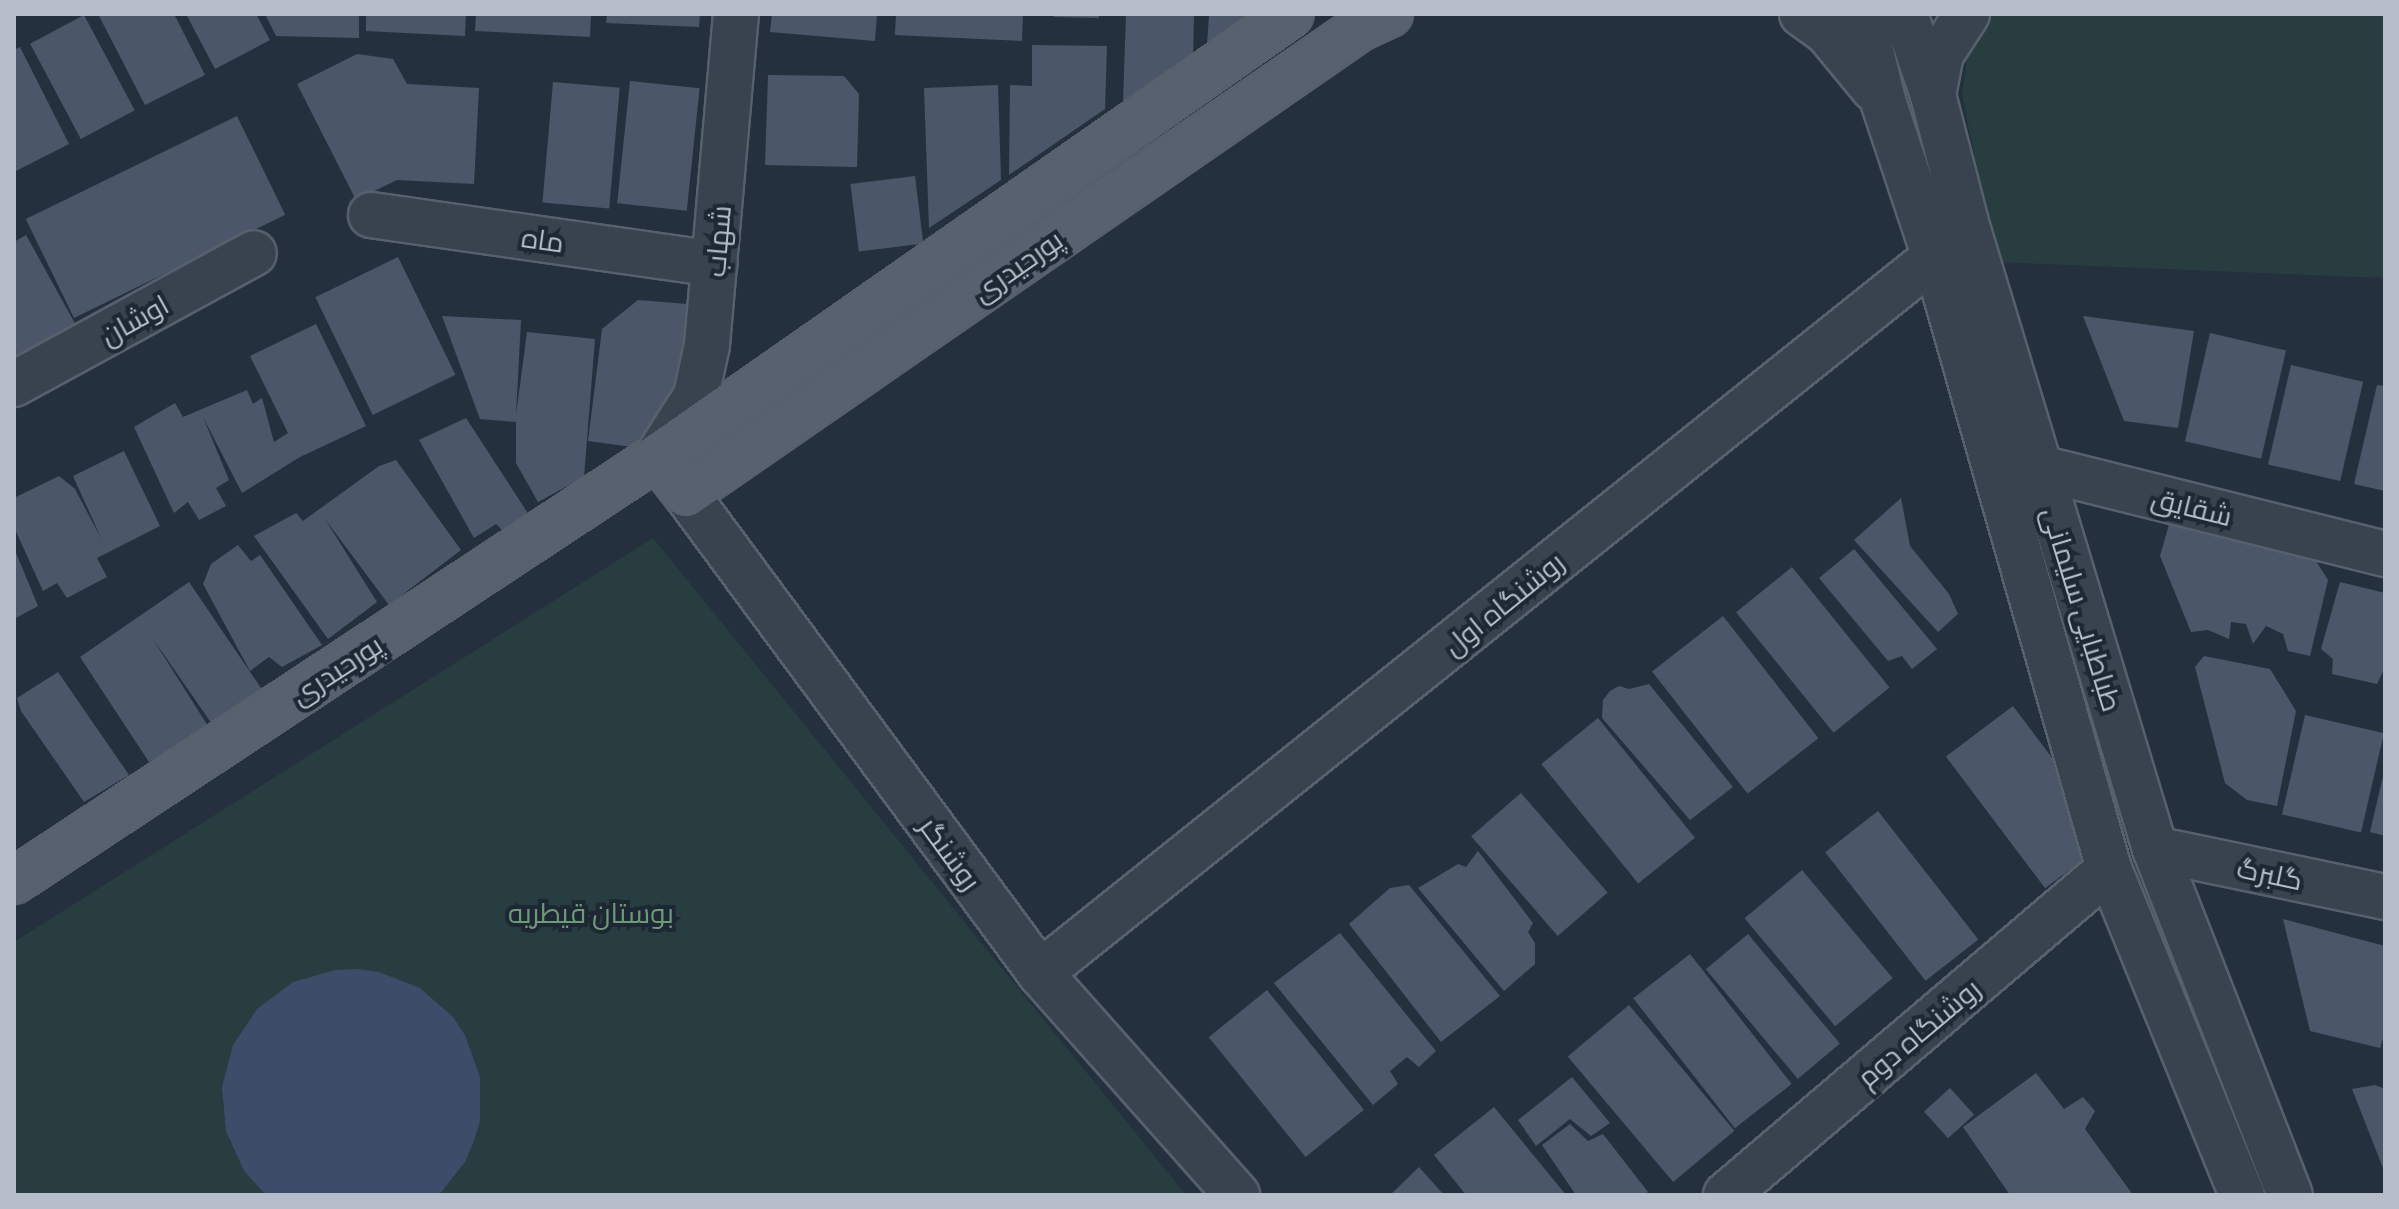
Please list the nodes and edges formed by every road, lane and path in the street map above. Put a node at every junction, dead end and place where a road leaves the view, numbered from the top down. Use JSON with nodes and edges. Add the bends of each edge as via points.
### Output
{"nodes":[{"id":1,"x":736,"y":14,"type":"edge"},
{"id":2,"x":1291,"y":14,"type":"edge"},
{"id":3,"x":1390,"y":14,"type":"edge"},
{"id":4,"x":1802,"y":14,"type":"edge"},
{"id":5,"x":1862,"y":14,"type":"edge"},
{"id":6,"x":1905,"y":14,"type":"edge"},
{"id":7,"x":1967,"y":14,"type":"edge"},
{"id":8,"x":1933,"y":95,"type":"junction"},
{"id":9,"x":1883,"y":101,"type":"junction"},
{"id":10,"x":371,"y":215,"type":"dead end"},
{"id":11,"x":1954,"y":251,"type":"junction"},
{"id":12,"x":254,"y":253,"type":"dead end"},
{"id":13,"x":715,"y":264,"type":"junction"},
{"id":14,"x":14,"y":384,"type":"edge"},
{"id":15,"x":657,"y":457,"type":"junction"},
{"id":16,"x":2040,"y":468,"type":"junction"},
{"id":17,"x":1999,"y":479,"type":"junction"},
{"id":18,"x":686,"y":494,"type":"junction"},
{"id":19,"x":2385,"y":554,"type":"edge"},
{"id":20,"x":2155,"y":849,"type":"junction"},
{"id":21,"x":2109,"y":869,"type":"junction"},
{"id":22,"x":14,"y":881,"type":"edge"},
{"id":23,"x":2385,"y":897,"type":"edge"},
{"id":24,"x":1040,"y":973,"type":"junction"},
{"id":25,"x":1237,"y":1195,"type":"edge"},
{"id":26,"x":1726,"y":1195,"type":"edge"},
{"id":27,"x":2242,"y":1195,"type":"edge"},
{"id":28,"x":2290,"y":1195,"type":"edge"}],
"edges":[{"from":1,"to":13,"type":"street","name":"شهاب"},
{"from":2,"to":15,"type":"main road","name":"پورحیدری"},
{"from":3,"to":18,"type":"main road","name":"پورحیدری","via":[[1360,28]]},
{"from":4,"to":9,"type":"street","via":[[1828,33]]},
{"from":5,"to":9,"type":"street","name":"طباطبایی سلیمانی"},
{"from":6,"to":8,"type":"street","name":"طباطبایی سلیمانی"},
{"from":7,"to":8,"type":"street","via":[[1941,54]]},
{"from":8,"to":11,"type":"street","name":"طباطبایی سلیمانی"},
{"from":9,"to":11,"type":"street","name":"طباطبایی سلیمانی"},
{"from":10,"to":13,"type":"street","name":"ماه"},
{"from":11,"to":16,"type":"street","name":"طباطبایی سلیمانی"},
{"from":11,"to":17,"type":"street","name":"طباطبایی سلیمانی"},
{"from":11,"to":24,"type":"street","name":"روشنگاه اول"},
{"from":12,"to":14,"type":"street","name":"اوشان"},
{"from":13,"to":15,"type":"street","name":"شهاب","via":[[696,396]]},
{"from":15,"to":18,"type":"main road"},
{"from":15,"to":22,"type":"main road","name":"پورحیدری"},
{"from":16,"to":17,"type":"street","name":"شقایق"},
{"from":16,"to":19,"type":"street","name":"شقایق"},
{"from":16,"to":20,"type":"street","name":"طباطبایی سلیمانی"},
{"from":17,"to":21,"type":"street","name":"طباطبایی سلیمانی"},
{"from":18,"to":24,"type":"street","name":"روشنگر"},
{"from":20,"to":23,"type":"street","name":"گلبرگ"},
{"from":20,"to":28,"type":"street","name":"طباطبایی سلیمانی"},
{"from":21,"to":26,"type":"street","name":"روشنگاه دوم"},
{"from":21,"to":27,"type":"street","name":"طباطبایی سلیمانی"},
{"from":24,"to":25,"type":"street","name":"روشنگر"}]}
